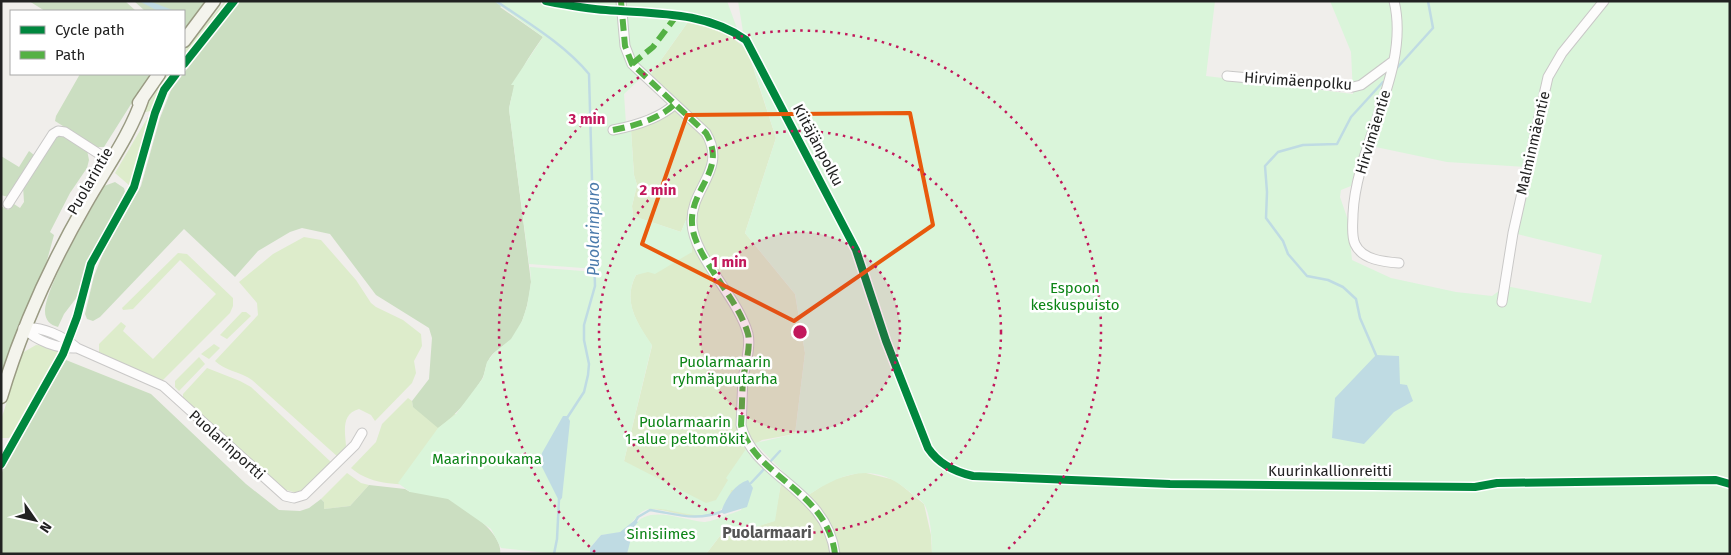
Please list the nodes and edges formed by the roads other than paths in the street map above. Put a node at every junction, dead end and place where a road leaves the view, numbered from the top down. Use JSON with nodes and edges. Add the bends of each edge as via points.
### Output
{"nodes":[{"id":1,"x":214,"y":1,"type":"edge"},
{"id":2,"x":621,"y":1,"type":"edge"},
{"id":3,"x":1394,"y":1,"type":"edge"},
{"id":4,"x":1604,"y":1,"type":"edge"},
{"id":5,"x":185,"y":40,"type":"edge"},
{"id":6,"x":1392,"y":62,"type":"junction"},
{"id":7,"x":158,"y":75,"type":"edge"},
{"id":8,"x":1228,"y":76,"type":"dead end"},
{"id":9,"x":675,"y":104,"type":"junction"},
{"id":10,"x":613,"y":130,"type":"dead end"},
{"id":11,"x":106,"y":159,"type":"junction"},
{"id":12,"x":8,"y":204,"type":"dead end"},
{"id":13,"x":1399,"y":263,"type":"dead end"},
{"id":14,"x":1502,"y":302,"type":"dead end"},
{"id":15,"x":23,"y":328,"type":"junction"},
{"id":16,"x":1,"y":397,"type":"edge"},
{"id":17,"x":362,"y":433,"type":"dead end"},
{"id":18,"x":835,"y":554,"type":"edge"}],
"edges":[{"from":1,"to":5,"type":"main road"},
{"from":2,"to":9,"type":"street","via":[[625,46],[632,64]]},
{"from":3,"to":6,"type":"street","name":"Hirvimäentie","via":[[1398,35]]},
{"from":4,"to":14,"type":"street","name":"Malminmäentie","via":[[1562,53],[1548,77],[1513,233]]},
{"from":6,"to":8,"type":"street","name":"Hirvimäenpolku","via":[[1362,85],[1353,87]]},
{"from":6,"to":13,"type":"street","name":"Hirvimäentie","via":[[1380,112],[1358,176],[1353,233],[1355,246],[1364,254]]},
{"from":7,"to":11,"type":"main road","name":"Puolarintie"},
{"from":9,"to":10,"type":"street","via":[[656,116]]},
{"from":9,"to":18,"type":"street","via":[[706,133],[713,147],[711,170],[692,222],[694,238],[723,283],[746,328],[741,425],[747,444],[821,514]]},
{"from":11,"to":12,"type":"street","via":[[65,132],[58,131]]},
{"from":11,"to":15,"type":"main road","name":"Puolarintie","via":[[61,232],[49,271]]},
{"from":15,"to":16,"type":"main road","name":"Puolarintie"},
{"from":15,"to":17,"type":"street","name":"Puolarinportti","via":[[32,337],[65,349],[77,348],[163,386],[285,496],[304,495]]}]}
